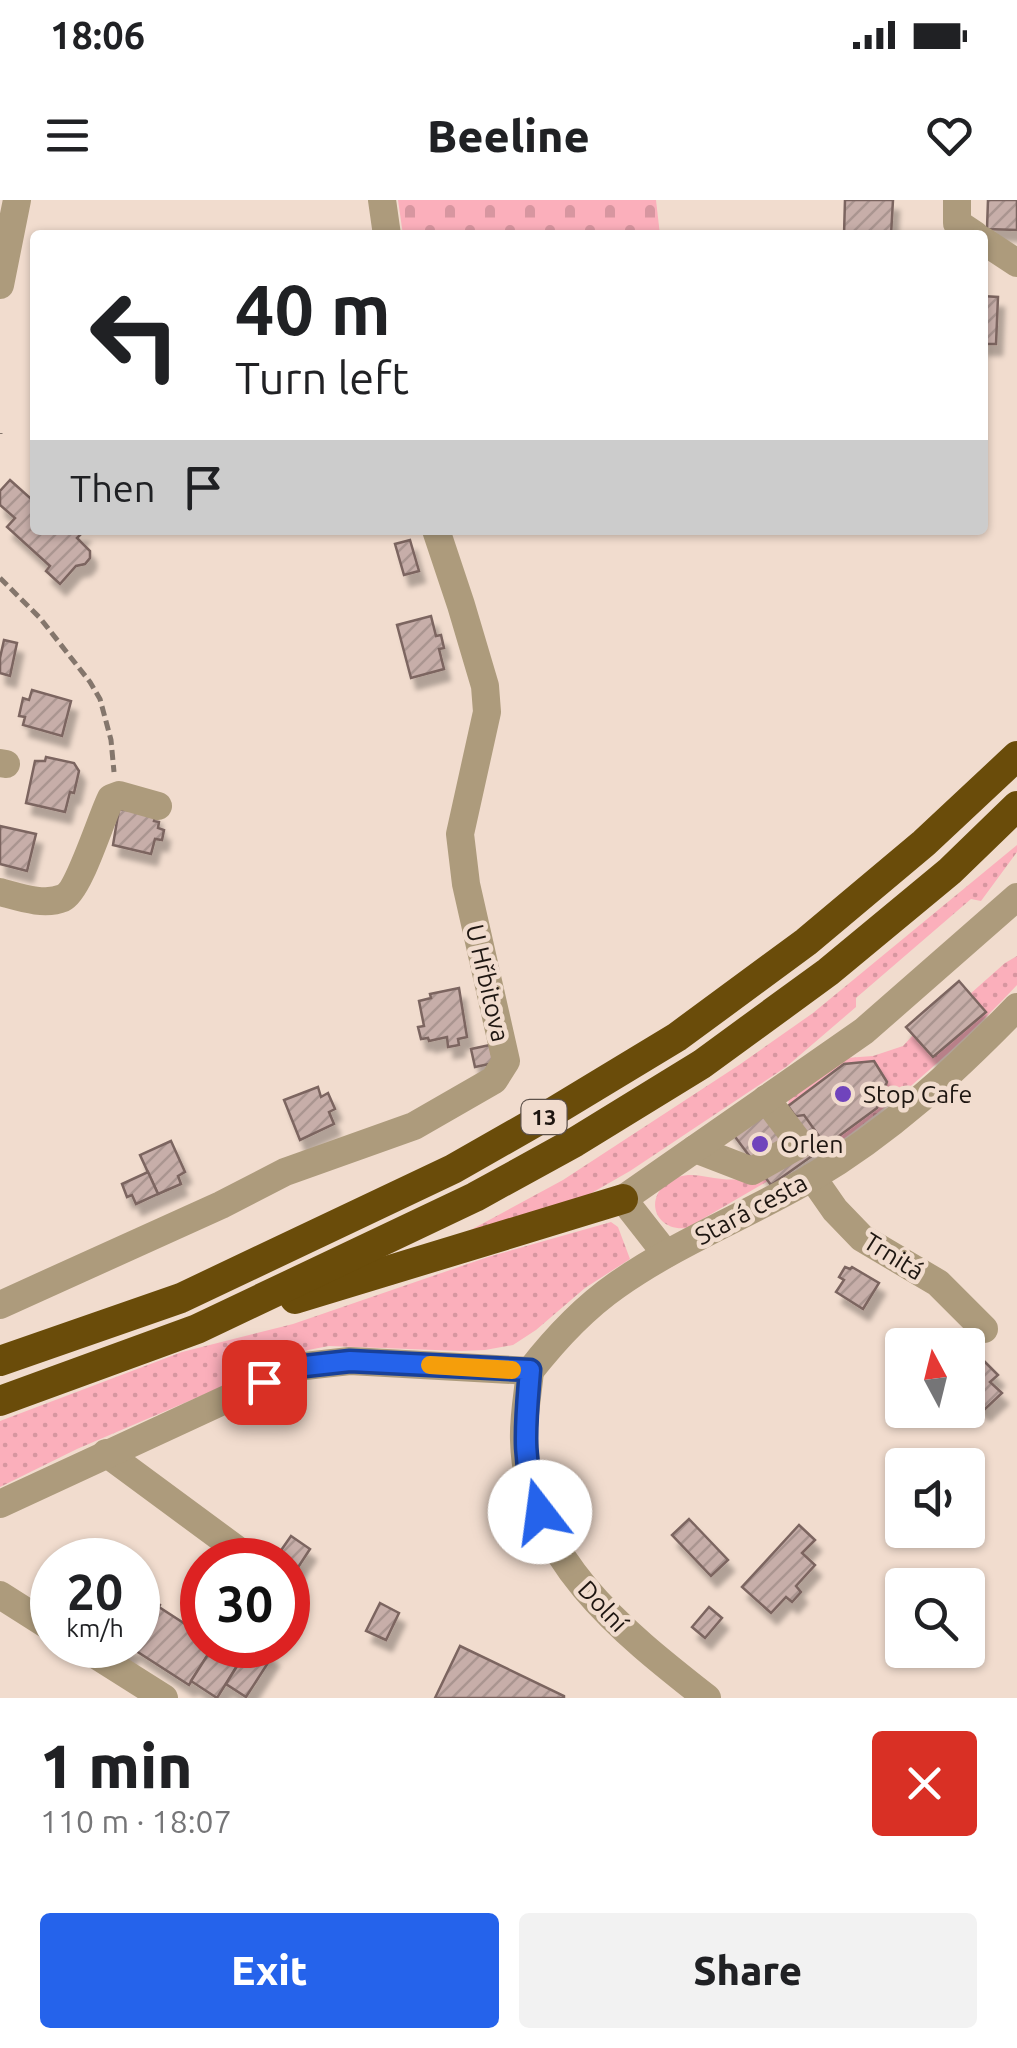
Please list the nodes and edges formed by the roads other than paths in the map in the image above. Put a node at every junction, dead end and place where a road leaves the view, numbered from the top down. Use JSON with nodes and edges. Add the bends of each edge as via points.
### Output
{"nodes":[{"id":1,"x":17,"y":200,"type":"edge"},
{"id":2,"x":382,"y":200,"type":"edge"},
{"id":3,"x":957,"y":200,"type":"edge"},
{"id":4,"x":386,"y":230,"type":"edge"},
{"id":5,"x":968,"y":230,"type":"edge"},
{"id":6,"x":988,"y":244,"type":"edge"},
{"id":7,"x":1017,"y":263,"type":"edge"},
{"id":8,"x":0,"y":285,"type":"edge"},
{"id":9,"x":438,"y":535,"type":"edge"},
{"id":10,"x":1017,"y":756,"type":"edge"},
{"id":11,"x":158,"y":806,"type":"dead end"},
{"id":12,"x":1017,"y":806,"type":"edge"},
{"id":13,"x":0,"y":892,"type":"edge"},
{"id":14,"x":1017,"y":897,"type":"edge"},
{"id":15,"x":1017,"y":1007,"type":"edge"},
{"id":16,"x":766,"y":1098,"type":"junction"},
{"id":17,"x":695,"y":1148,"type":"junction"},
{"id":18,"x":812,"y":1177,"type":"junction"},
{"id":19,"x":623,"y":1199,"type":"junction"},
{"id":20,"x":666,"y":1254,"type":"junction"},
{"id":21,"x":0,"y":1306,"type":"edge"},
{"id":22,"x":983,"y":1328,"type":"edge"},
{"id":23,"x":196,"y":1329,"type":"junction"},
{"id":24,"x":0,"y":1362,"type":"edge"},
{"id":25,"x":530,"y":1370,"type":"junction"},
{"id":26,"x":0,"y":1402,"type":"edge"},
{"id":27,"x":106,"y":1453,"type":"junction"},
{"id":28,"x":0,"y":1504,"type":"edge"},
{"id":29,"x":221,"y":1538,"type":"edge"},
{"id":30,"x":0,"y":1595,"type":"edge"},
{"id":31,"x":30,"y":1614,"type":"edge"},
{"id":32,"x":116,"y":1668,"type":"edge"},
{"id":33,"x":164,"y":1698,"type":"edge"},
{"id":34,"x":706,"y":1698,"type":"edge"}],
"edges":[{"from":1,"to":8,"type":"street"},
{"from":2,"to":4,"type":"street"},
{"from":3,"to":5,"type":"street","via":[[957,223]]},
{"from":6,"to":7,"type":"street"},
{"from":9,"to":21,"type":"street","name":"U Hřbitova","via":[[486,686],[487,712],[460,834],[506,1060],[494,1080],[414,1126],[285,1172]]},
{"from":10,"to":24,"type":"highway","number":"13","via":[[806,942],[676,1037],[554,1112],[452,1169],[181,1298]]},
{"from":11,"to":13,"type":"street","via":[[111,798],[68,896],[34,900]]},
{"from":12,"to":23,"type":"highway","number":"13","via":[[828,972],[702,1064],[475,1197]]},
{"from":14,"to":16,"type":"street","via":[[864,1030]]},
{"from":15,"to":18,"type":"street","name":"Stará cesta","via":[[895,1121]]},
{"from":16,"to":17,"type":"street"},
{"from":16,"to":17,"type":"street","via":[[800,1144],[752,1171]]},
{"from":17,"to":19,"type":"street"},
{"from":18,"to":20,"type":"street","name":"Stará cesta"},
{"from":18,"to":22,"type":"street","name":"Trnitá","via":[[862,1238],[938,1283]]},
{"from":19,"to":20,"type":"street"},
{"from":19,"to":23,"type":"highway"},
{"from":20,"to":25,"type":"street","name":"Stará cesta","via":[[615,1286]]},
{"from":23,"to":26,"type":"highway","number":"13"},
{"from":25,"to":27,"type":"street","via":[[350,1361],[296,1367]]},
{"from":25,"to":34,"type":"street","name":"Dolní","via":[[524,1440],[531,1490],[549,1534],[603,1610]]},
{"from":27,"to":28,"type":"street"},
{"from":27,"to":29,"type":"street"},
{"from":30,"to":31,"type":"street"},
{"from":32,"to":33,"type":"street"}]}
